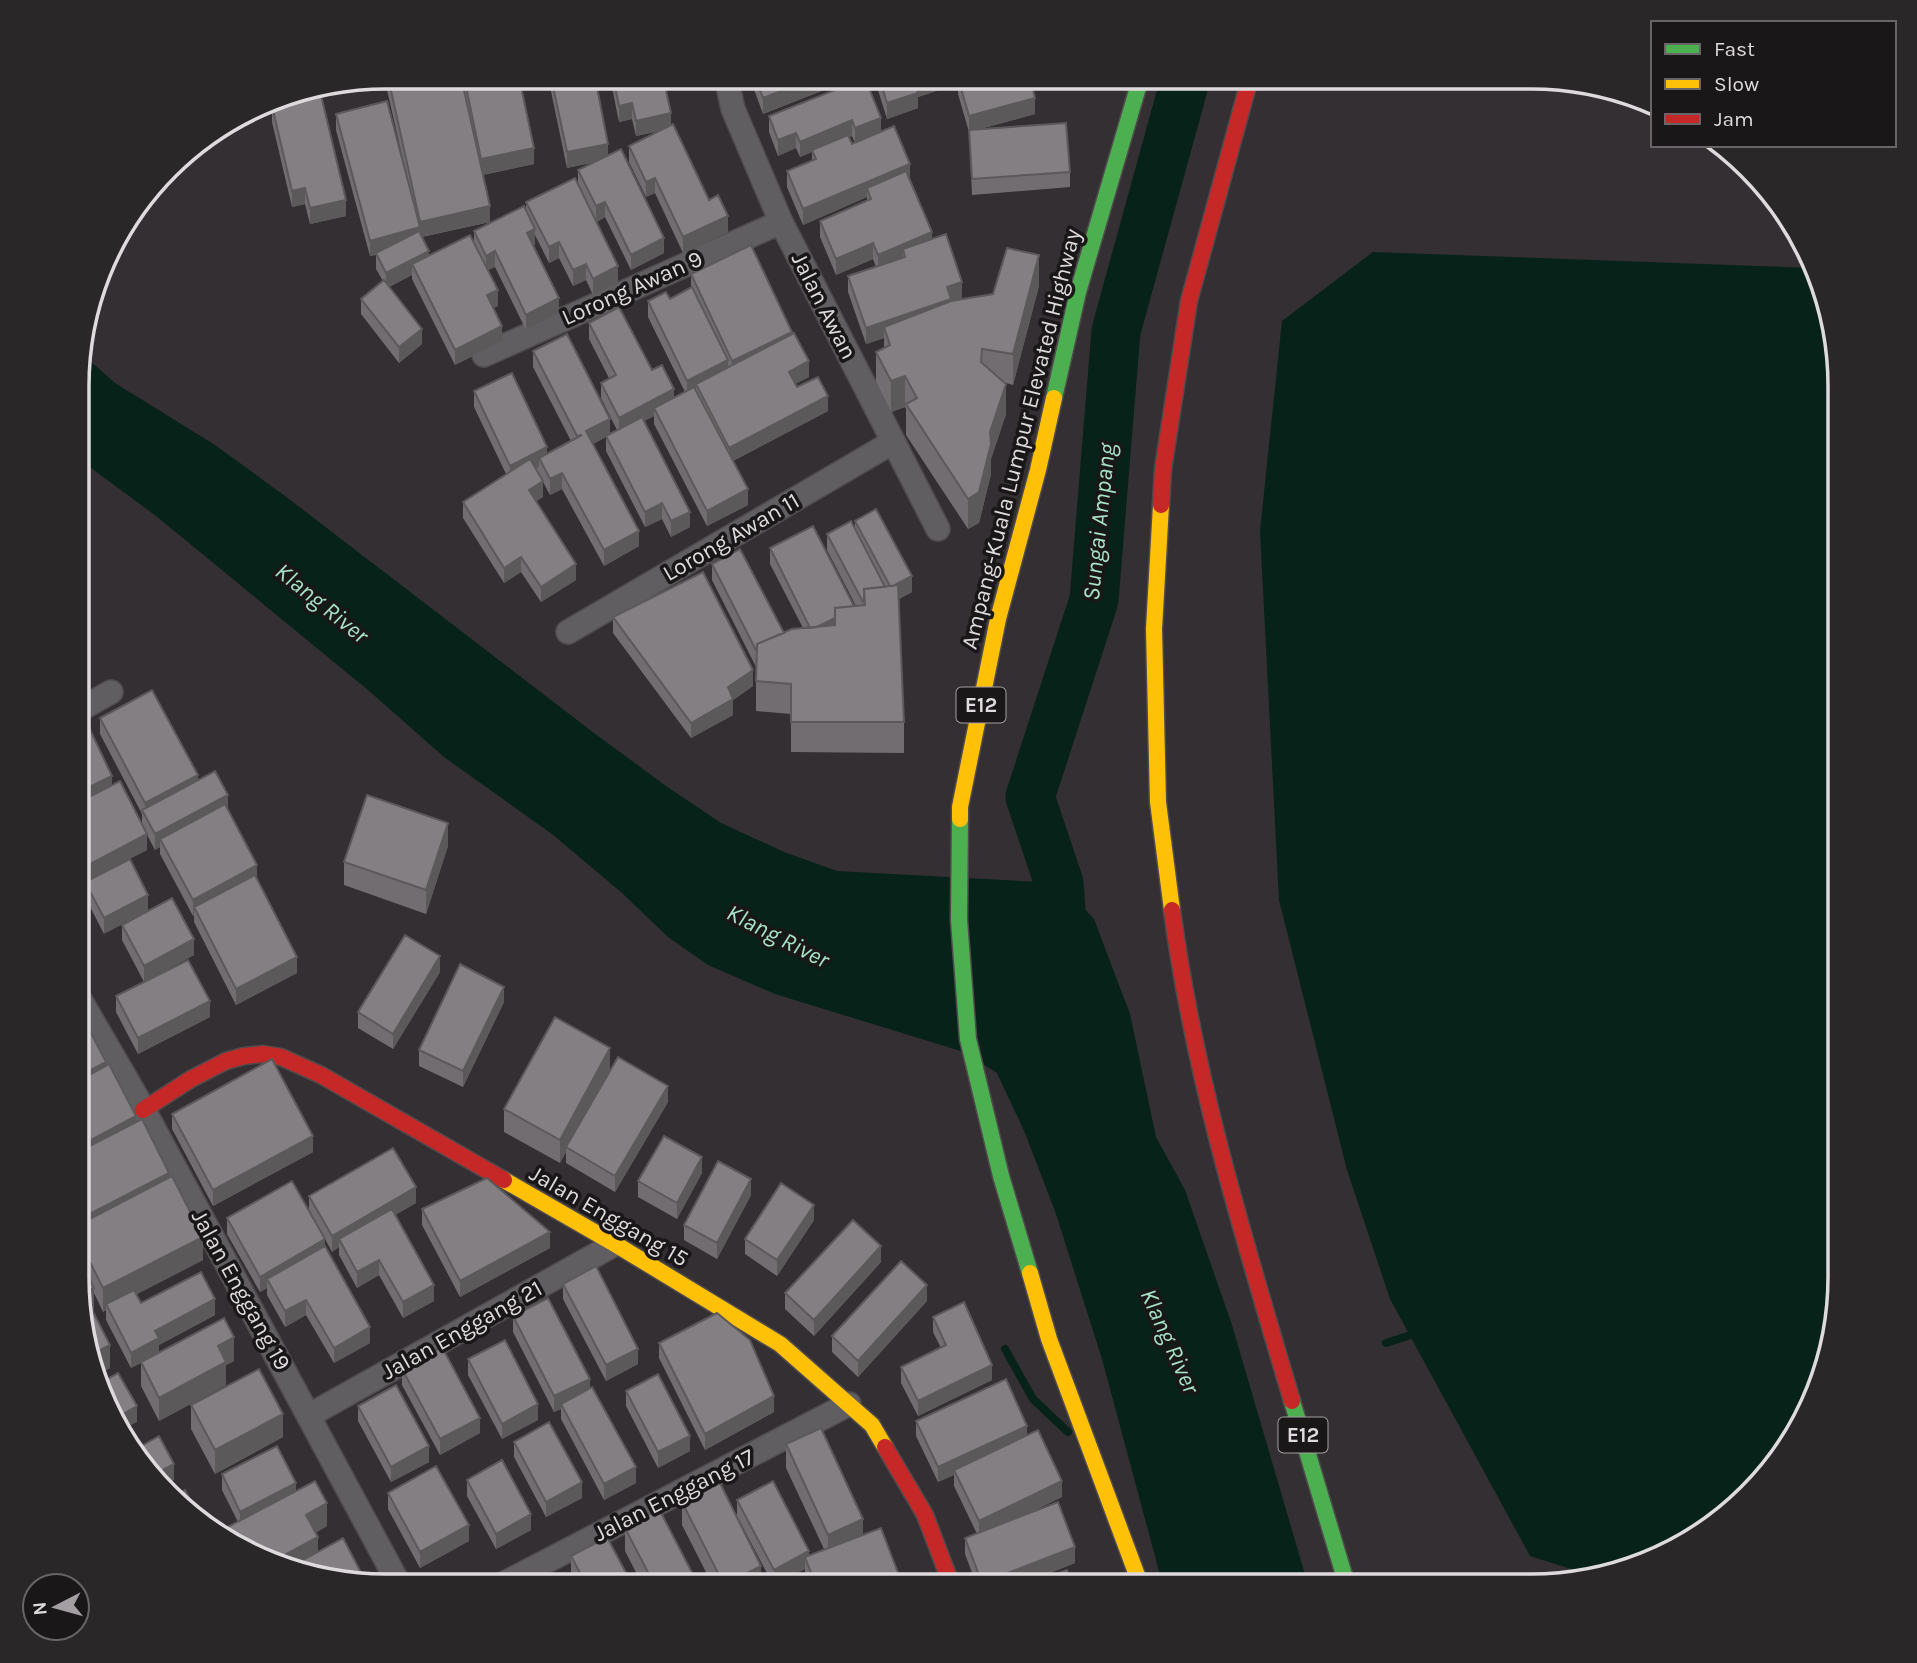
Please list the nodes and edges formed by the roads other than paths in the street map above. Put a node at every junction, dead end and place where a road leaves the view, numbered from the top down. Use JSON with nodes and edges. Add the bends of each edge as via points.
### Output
{"nodes":[{"id":1,"x":729,"y":89,"type":"edge"},
{"id":2,"x":1138,"y":89,"type":"edge"},
{"id":3,"x":1247,"y":89,"type":"edge"},
{"id":4,"x":781,"y":222,"type":"junction"},
{"id":5,"x":484,"y":355,"type":"dead end"},
{"id":6,"x":893,"y":442,"type":"junction"},
{"id":7,"x":938,"y":529,"type":"dead end"},
{"id":8,"x":568,"y":632,"type":"dead end"},
{"id":9,"x":111,"y":692,"type":"dead end"},
{"id":10,"x":89,"y":704,"type":"edge"},
{"id":11,"x":89,"y":1015,"type":"edge"},
{"id":12,"x":143,"y":1110,"type":"junction"},
{"id":13,"x":615,"y":1244,"type":"junction"},
{"id":14,"x":849,"y":1404,"type":"junction"},
{"id":15,"x":310,"y":1415,"type":"junction"},
{"id":16,"x":394,"y":1574,"type":"edge"},
{"id":17,"x":522,"y":1574,"type":"edge"},
{"id":18,"x":947,"y":1574,"type":"edge"},
{"id":19,"x":1137,"y":1574,"type":"edge"},
{"id":20,"x":1343,"y":1574,"type":"edge"}],
"edges":[{"from":1,"to":4,"type":"street","name":"Jalan Awan"},
{"from":2,"to":19,"type":"main road","name":"Ampang-Kuala Lumpur Elevated Highway","number":"E12","via":[[1078,292],[1038,471],[998,619],[960,807],[959,920],[968,1039],[1001,1176],[1049,1339]]},
{"from":3,"to":20,"type":"main road","number":"E12","via":[[1189,301],[1163,469],[1154,629],[1158,802],[1178,955],[1203,1084]]},
{"from":4,"to":5,"type":"street","name":"Lorong Awan 9"},
{"from":4,"to":6,"type":"street","name":"Jalan Awan"},
{"from":6,"to":7,"type":"street","name":"Jalan Awan"},
{"from":6,"to":8,"type":"street","name":"Lorong Awan 11"},
{"from":9,"to":10,"type":"street"},
{"from":11,"to":12,"type":"street","name":"Jalan Enggang 19"},
{"from":12,"to":13,"type":"main road","name":"Jalan Enggang 15","via":[[220,1063],[249,1055],[280,1056]]},
{"from":12,"to":15,"type":"street","name":"Jalan Enggang 19"},
{"from":13,"to":14,"type":"main road","name":"Jalan Enggang 15","via":[[779,1344]]},
{"from":13,"to":15,"type":"street","name":"Jalan Enggang 21"},
{"from":14,"to":17,"type":"street","name":"Jalan Enggang 17"},
{"from":14,"to":18,"type":"main road","name":"Jalan Enggang 15","via":[[872,1425],[925,1515]]},
{"from":15,"to":16,"type":"street","name":"Jalan Enggang 19"}]}
